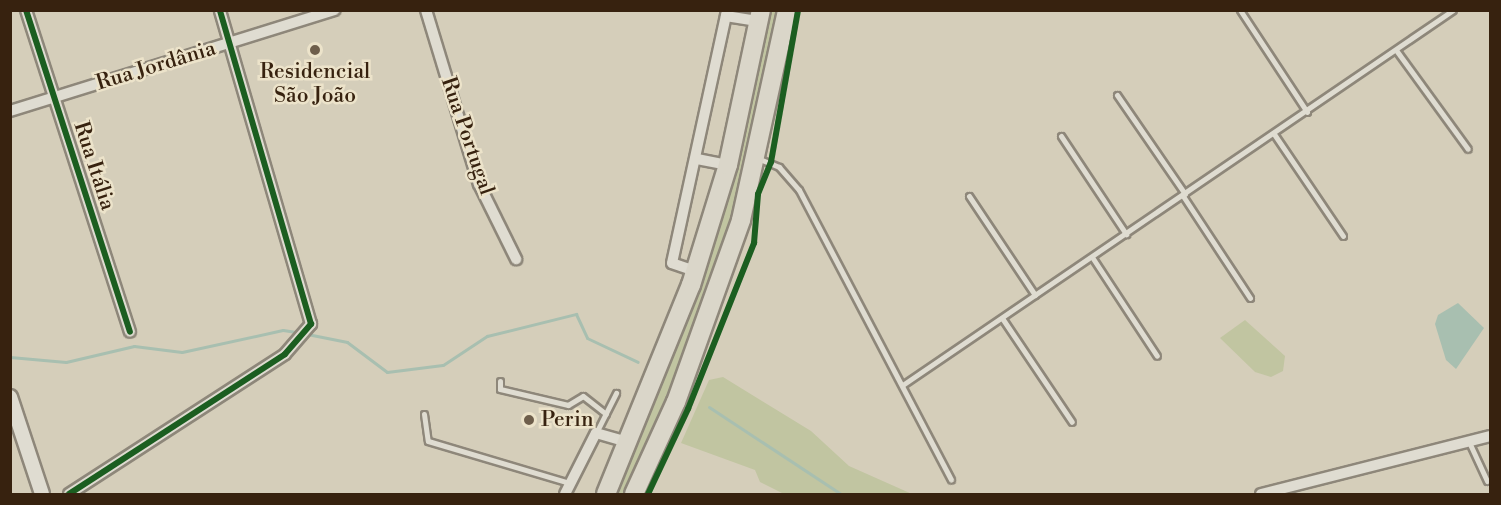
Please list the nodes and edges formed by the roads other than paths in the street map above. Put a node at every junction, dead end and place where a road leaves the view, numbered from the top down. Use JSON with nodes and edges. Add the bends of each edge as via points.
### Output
{"nodes":[{"id":1,"x":26,"y":10,"type":"edge"},
{"id":2,"x":220,"y":10,"type":"edge"},
{"id":3,"x":336,"y":10,"type":"edge"},
{"id":4,"x":426,"y":10,"type":"edge"},
{"id":5,"x":787,"y":10,"type":"edge"},
{"id":6,"x":1240,"y":10,"type":"edge"},
{"id":7,"x":1453,"y":10,"type":"edge"},
{"id":8,"x":727,"y":13,"type":"edge"},
{"id":9,"x":760,"y":16,"type":"edge"},
{"id":10,"x":230,"y":43,"type":"junction"},
{"id":11,"x":1396,"y":50,"type":"junction"},
{"id":12,"x":1117,"y":95,"type":"dead end"},
{"id":13,"x":54,"y":98,"type":"junction"},
{"id":14,"x":10,"y":111,"type":"edge"},
{"id":15,"x":1307,"y":112,"type":"junction"},
{"id":16,"x":1274,"y":135,"type":"junction"},
{"id":17,"x":1061,"y":136,"type":"dead end"},
{"id":18,"x":1468,"y":150,"type":"dead end"},
{"id":19,"x":757,"y":158,"type":"junction"},
{"id":20,"x":697,"y":159,"type":"junction"},
{"id":21,"x":728,"y":165,"type":"junction"},
{"id":22,"x":1184,"y":195,"type":"junction"},
{"id":23,"x":969,"y":196,"type":"dead end"},
{"id":24,"x":1126,"y":234,"type":"junction"},
{"id":25,"x":1343,"y":236,"type":"dead end"},
{"id":26,"x":1092,"y":257,"type":"junction"},
{"id":27,"x":516,"y":259,"type":"dead end"},
{"id":28,"x":695,"y":271,"type":"junction"},
{"id":29,"x":1035,"y":295,"type":"junction"},
{"id":30,"x":1250,"y":298,"type":"dead end"},
{"id":31,"x":1002,"y":318,"type":"junction"},
{"id":32,"x":130,"y":332,"type":"dead end"},
{"id":33,"x":1157,"y":356,"type":"dead end"},
{"id":34,"x":500,"y":381,"type":"dead end"},
{"id":35,"x":904,"y":384,"type":"junction"},
{"id":36,"x":616,"y":393,"type":"dead end"},
{"id":37,"x":10,"y":397,"type":"edge"},
{"id":38,"x":424,"y":414,"type":"dead end"},
{"id":39,"x":606,"y":414,"type":"junction"},
{"id":40,"x":1072,"y":422,"type":"dead end"},
{"id":41,"x":596,"y":432,"type":"junction"},
{"id":42,"x":1491,"y":436,"type":"edge"},
{"id":43,"x":1469,"y":442,"type":"junction"},
{"id":44,"x":630,"y":443,"type":"junction"},
{"id":45,"x":951,"y":479,"type":"dead end"},
{"id":46,"x":1487,"y":481,"type":"dead end"},
{"id":47,"x":570,"y":483,"type":"junction"},
{"id":48,"x":42,"y":495,"type":"edge"},
{"id":49,"x":69,"y":495,"type":"edge"},
{"id":50,"x":565,"y":495,"type":"edge"},
{"id":51,"x":606,"y":495,"type":"edge"},
{"id":52,"x":634,"y":495,"type":"edge"},
{"id":53,"x":1261,"y":495,"type":"edge"}],
"edges":[{"from":1,"to":13,"type":"street","name":"Rua Itália"},
{"from":2,"to":10,"type":"street"},
{"from":3,"to":10,"type":"street","name":"Rua Jordânia"},
{"from":4,"to":27,"type":"street","name":"Rua Portugal","via":[[479,184]]},
{"from":5,"to":19,"type":"highway"},
{"from":6,"to":15,"type":"lane"},
{"from":7,"to":11,"type":"lane"},
{"from":8,"to":9,"type":"street"},
{"from":8,"to":20,"type":"street"},
{"from":9,"to":21,"type":"highway"},
{"from":10,"to":13,"type":"street","name":"Rua Jordânia"},
{"from":10,"to":49,"type":"street","via":[[311,311],[311,324],[299,342]]},
{"from":11,"to":15,"type":"lane"},
{"from":11,"to":18,"type":"lane"},
{"from":12,"to":22,"type":"lane"},
{"from":13,"to":14,"type":"street","name":"Rua Jordânia"},
{"from":13,"to":32,"type":"street","name":"Rua Itália"},
{"from":15,"to":16,"type":"lane"},
{"from":16,"to":22,"type":"lane"},
{"from":16,"to":25,"type":"lane"},
{"from":17,"to":24,"type":"lane"},
{"from":19,"to":35,"type":"lane","via":[[779,167],[795,183]]},
{"from":19,"to":52,"type":"highway","via":[[710,315]]},
{"from":20,"to":21,"type":"street"},
{"from":20,"to":28,"type":"street","via":[[672,263]]},
{"from":21,"to":28,"type":"highway"},
{"from":22,"to":24,"type":"lane"},
{"from":22,"to":30,"type":"lane"},
{"from":23,"to":29,"type":"lane"},
{"from":24,"to":26,"type":"lane"},
{"from":26,"to":29,"type":"lane"},
{"from":26,"to":33,"type":"lane"},
{"from":28,"to":44,"type":"highway"},
{"from":29,"to":31,"type":"lane"},
{"from":31,"to":35,"type":"lane"},
{"from":31,"to":40,"type":"lane"},
{"from":34,"to":39,"type":"lane","via":[[500,389],[568,405],[583,396]]},
{"from":35,"to":45,"type":"lane"},
{"from":36,"to":39,"type":"lane"},
{"from":37,"to":48,"type":"street"},
{"from":38,"to":47,"type":"lane","via":[[428,441]]},
{"from":39,"to":41,"type":"lane"},
{"from":41,"to":44,"type":"street"},
{"from":41,"to":47,"type":"street"},
{"from":42,"to":43,"type":"street"},
{"from":43,"to":46,"type":"lane"},
{"from":43,"to":53,"type":"street"},
{"from":44,"to":51,"type":"highway"},
{"from":47,"to":50,"type":"street"}]}
